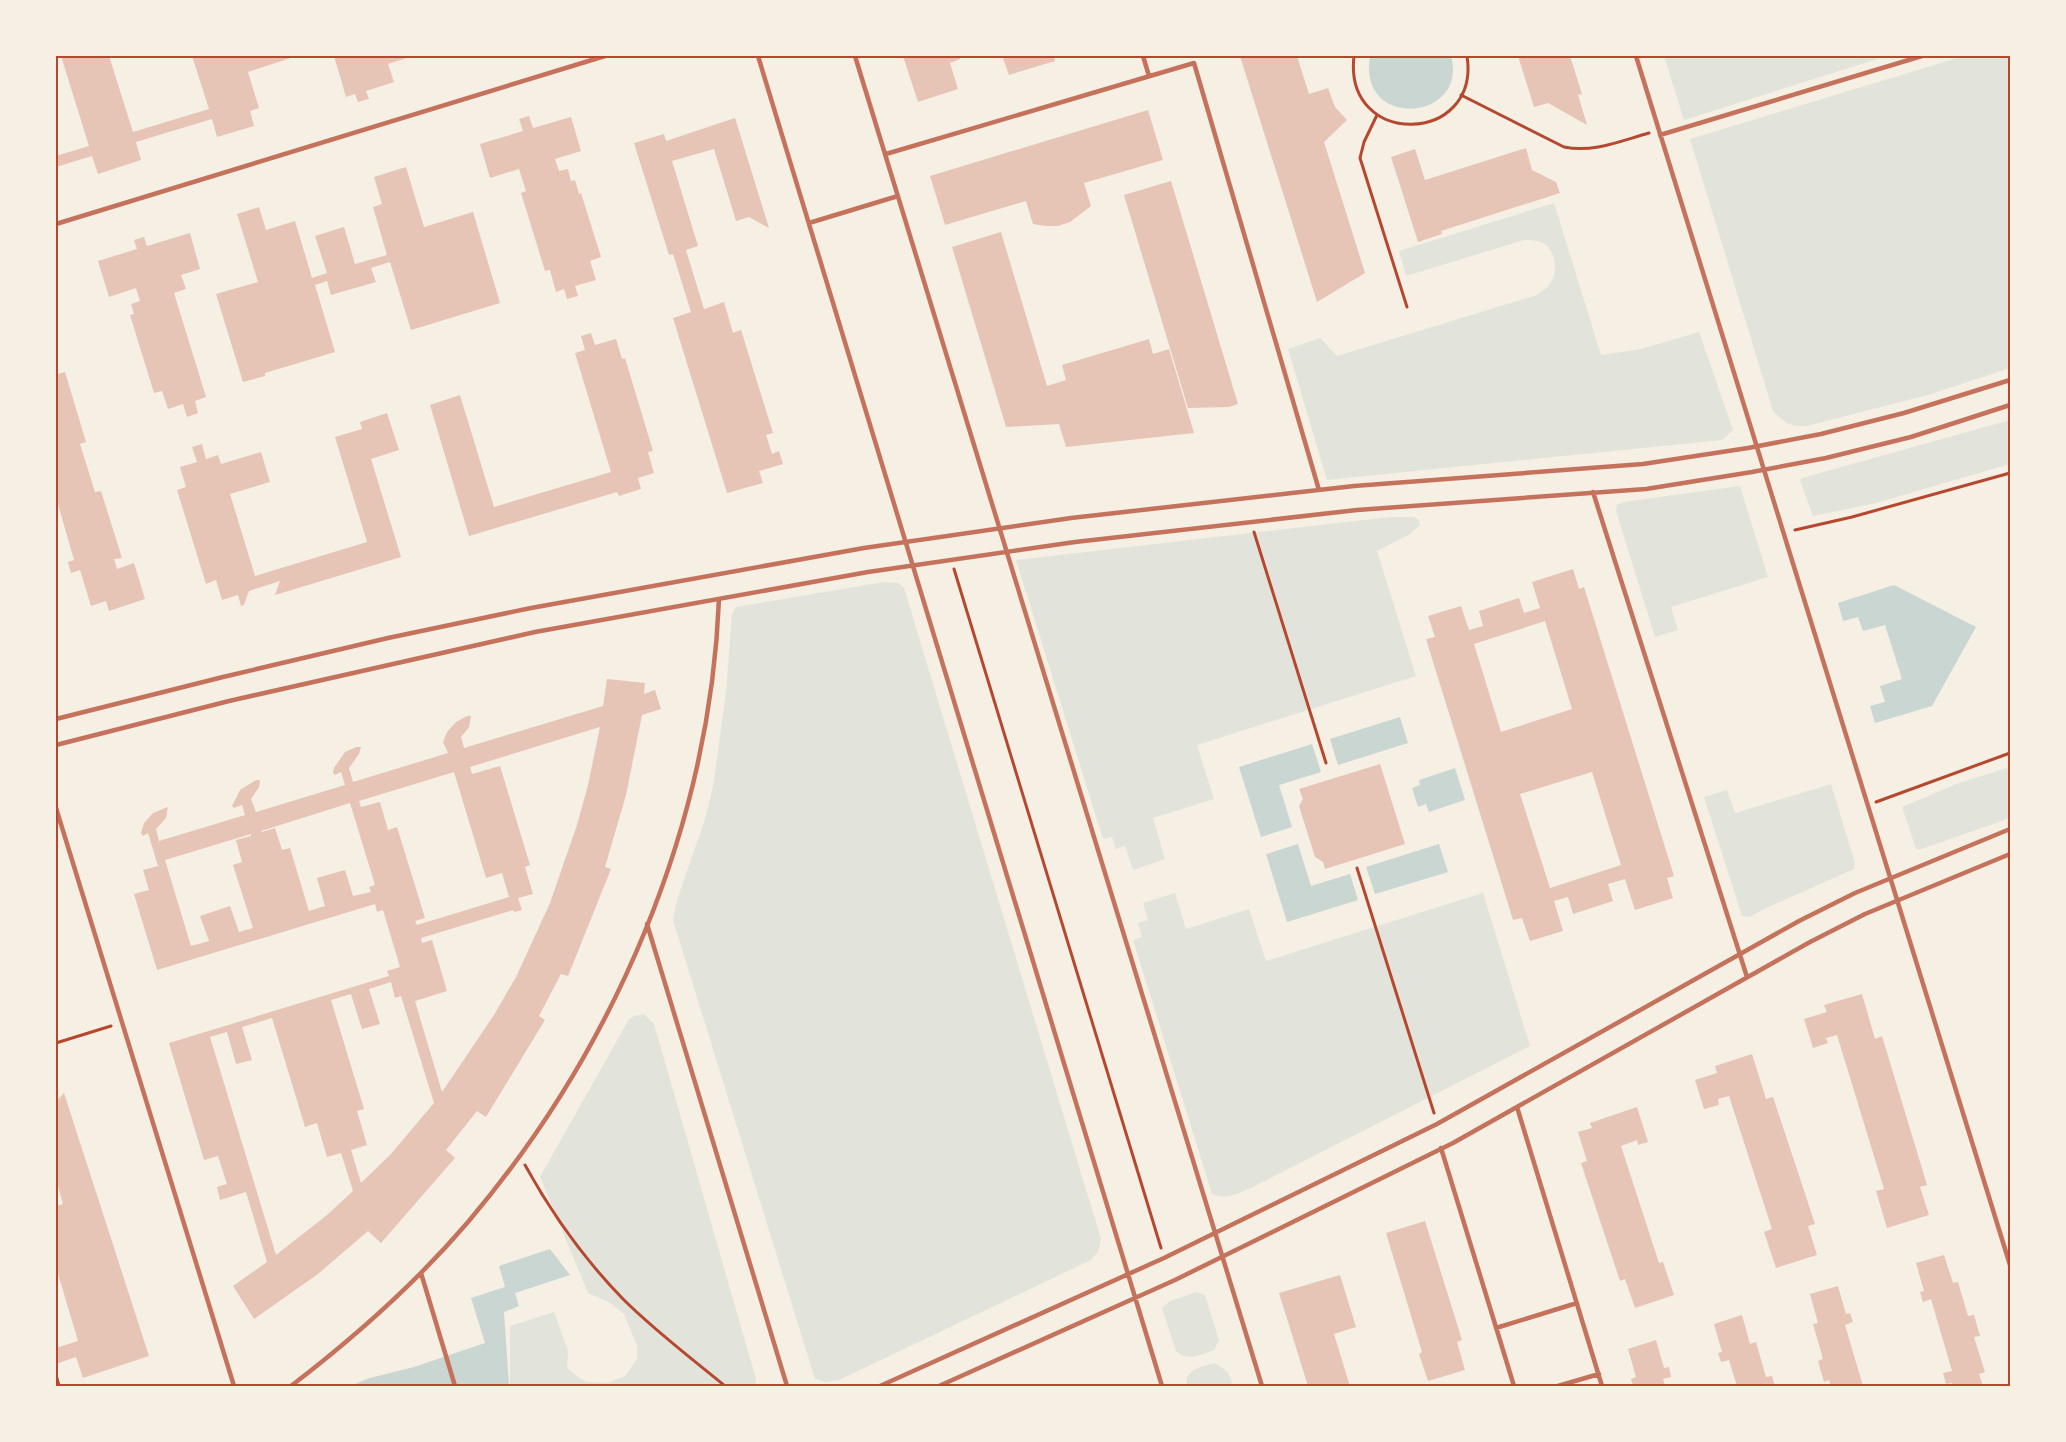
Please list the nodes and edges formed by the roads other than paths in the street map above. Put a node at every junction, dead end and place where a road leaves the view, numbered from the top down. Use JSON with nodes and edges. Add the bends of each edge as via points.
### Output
{"nodes":[{"id":1,"x":605,"y":56,"type":"edge"},
{"id":2,"x":758,"y":56,"type":"edge"},
{"id":3,"x":855,"y":56,"type":"edge"},
{"id":4,"x":1143,"y":56,"type":"edge"},
{"id":5,"x":1636,"y":56,"type":"edge"},
{"id":6,"x":1922,"y":56,"type":"edge"},
{"id":7,"x":1149,"y":76,"type":"junction"},
{"id":8,"x":1659,"y":133,"type":"junction"},
{"id":9,"x":886,"y":154,"type":"junction"},
{"id":10,"x":898,"y":196,"type":"junction"},
{"id":11,"x":808,"y":223,"type":"junction"},
{"id":12,"x":56,"y":224,"type":"edge"},
{"id":13,"x":2010,"y":380,"type":"edge"},
{"id":14,"x":2010,"y":405,"type":"edge"},
{"id":15,"x":1757,"y":446,"type":"junction"},
{"id":16,"x":1765,"y":470,"type":"junction"},
{"id":17,"x":1319,"y":489,"type":"junction"},
{"id":18,"x":1593,"y":492,"type":"junction"},
{"id":19,"x":1000,"y":528,"type":"junction"},
{"id":20,"x":906,"y":542,"type":"junction"},
{"id":21,"x":1007,"y":552,"type":"junction"},
{"id":22,"x":913,"y":566,"type":"junction"},
{"id":23,"x":719,"y":599,"type":"junction"},
{"id":24,"x":56,"y":719,"type":"edge"},
{"id":25,"x":56,"y":745,"type":"edge"},
{"id":26,"x":56,"y":808,"type":"edge"},
{"id":27,"x":2010,"y":829,"type":"edge"},
{"id":28,"x":2010,"y":854,"type":"edge"},
{"id":29,"x":1891,"y":877,"type":"junction"},
{"id":30,"x":1898,"y":900,"type":"junction"},
{"id":31,"x":647,"y":924,"type":"junction"},
{"id":32,"x":1740,"y":954,"type":"junction"},
{"id":33,"x":1748,"y":977,"type":"junction"},
{"id":34,"x":1517,"y":1107,"type":"junction"},
{"id":35,"x":1441,"y":1148,"type":"junction"},
{"id":36,"x":1215,"y":1233,"type":"junction"},
{"id":37,"x":1222,"y":1256,"type":"junction"},
{"id":38,"x":2010,"y":1265,"type":"edge"},
{"id":39,"x":421,"y":1273,"type":"junction"},
{"id":40,"x":1128,"y":1275,"type":"junction"},
{"id":41,"x":1135,"y":1298,"type":"junction"},
{"id":42,"x":1577,"y":1303,"type":"junction"},
{"id":43,"x":1496,"y":1328,"type":"junction"},
{"id":44,"x":1599,"y":1374,"type":"junction"},
{"id":45,"x":234,"y":1386,"type":"edge"},
{"id":46,"x":291,"y":1386,"type":"edge"},
{"id":47,"x":455,"y":1386,"type":"edge"},
{"id":48,"x":787,"y":1386,"type":"edge"},
{"id":49,"x":880,"y":1386,"type":"edge"},
{"id":50,"x":939,"y":1386,"type":"edge"},
{"id":51,"x":1162,"y":1386,"type":"edge"},
{"id":52,"x":1262,"y":1386,"type":"edge"},
{"id":53,"x":1514,"y":1386,"type":"edge"},
{"id":54,"x":1558,"y":1386,"type":"edge"},
{"id":55,"x":1602,"y":1386,"type":"edge"}],
"edges":[{"from":1,"to":12,"type":"lane"},
{"from":2,"to":11,"type":"lane"},
{"from":3,"to":9,"type":"lane"},
{"from":4,"to":7,"type":"lane"},
{"from":5,"to":8,"type":"lane"},
{"from":6,"to":8,"type":"lane"},
{"from":7,"to":9,"type":"lane"},
{"from":7,"to":17,"type":"lane","via":[[1194,63]]},
{"from":8,"to":15,"type":"lane"},
{"from":9,"to":10,"type":"lane"},
{"from":10,"to":11,"type":"lane"},
{"from":10,"to":19,"type":"lane"},
{"from":11,"to":20,"type":"lane"},
{"from":13,"to":15,"type":"lane","via":[[1904,413]]},
{"from":14,"to":16,"type":"lane","via":[[1911,436]]},
{"from":15,"to":16,"type":"lane"},
{"from":15,"to":17,"type":"lane","via":[[1643,464]]},
{"from":16,"to":18,"type":"lane","via":[[1646,489]]},
{"from":16,"to":29,"type":"lane"},
{"from":17,"to":19,"type":"lane"},
{"from":18,"to":21,"type":"lane","via":[[1369,509]]},
{"from":18,"to":32,"type":"lane"},
{"from":19,"to":20,"type":"lane"},
{"from":19,"to":21,"type":"lane"},
{"from":20,"to":22,"type":"lane"},
{"from":20,"to":24,"type":"lane","via":[[531,608],[388,638]]},
{"from":21,"to":22,"type":"lane"},
{"from":21,"to":36,"type":"lane"},
{"from":22,"to":23,"type":"lane"},
{"from":22,"to":40,"type":"lane"},
{"from":23,"to":25,"type":"lane","via":[[393,662]]},
{"from":23,"to":31,"type":"lane","via":[[706,718],[696,769],[668,869]]},
{"from":26,"to":45,"type":"lane"},
{"from":27,"to":29,"type":"lane"},
{"from":28,"to":30,"type":"lane"},
{"from":29,"to":30,"type":"lane"},
{"from":29,"to":32,"type":"lane"},
{"from":30,"to":33,"type":"lane"},
{"from":30,"to":38,"type":"lane"},
{"from":31,"to":39,"type":"lane","via":[[621,984],[556,1102],[467,1223]]},
{"from":31,"to":48,"type":"lane"},
{"from":32,"to":33,"type":"lane"},
{"from":32,"to":36,"type":"lane","via":[[1437,1124]]},
{"from":33,"to":34,"type":"lane"},
{"from":34,"to":35,"type":"lane"},
{"from":34,"to":42,"type":"lane"},
{"from":35,"to":37,"type":"lane"},
{"from":35,"to":43,"type":"lane"},
{"from":36,"to":37,"type":"lane"},
{"from":36,"to":40,"type":"lane"},
{"from":37,"to":41,"type":"lane"},
{"from":37,"to":52,"type":"lane"},
{"from":39,"to":46,"type":"lane","via":[[363,1328]]},
{"from":39,"to":47,"type":"lane"},
{"from":40,"to":41,"type":"lane"},
{"from":40,"to":49,"type":"lane"},
{"from":41,"to":50,"type":"lane"},
{"from":41,"to":51,"type":"lane"},
{"from":42,"to":43,"type":"lane"},
{"from":42,"to":44,"type":"lane"},
{"from":43,"to":53,"type":"lane"},
{"from":44,"to":54,"type":"lane"},
{"from":44,"to":55,"type":"lane"}]}
